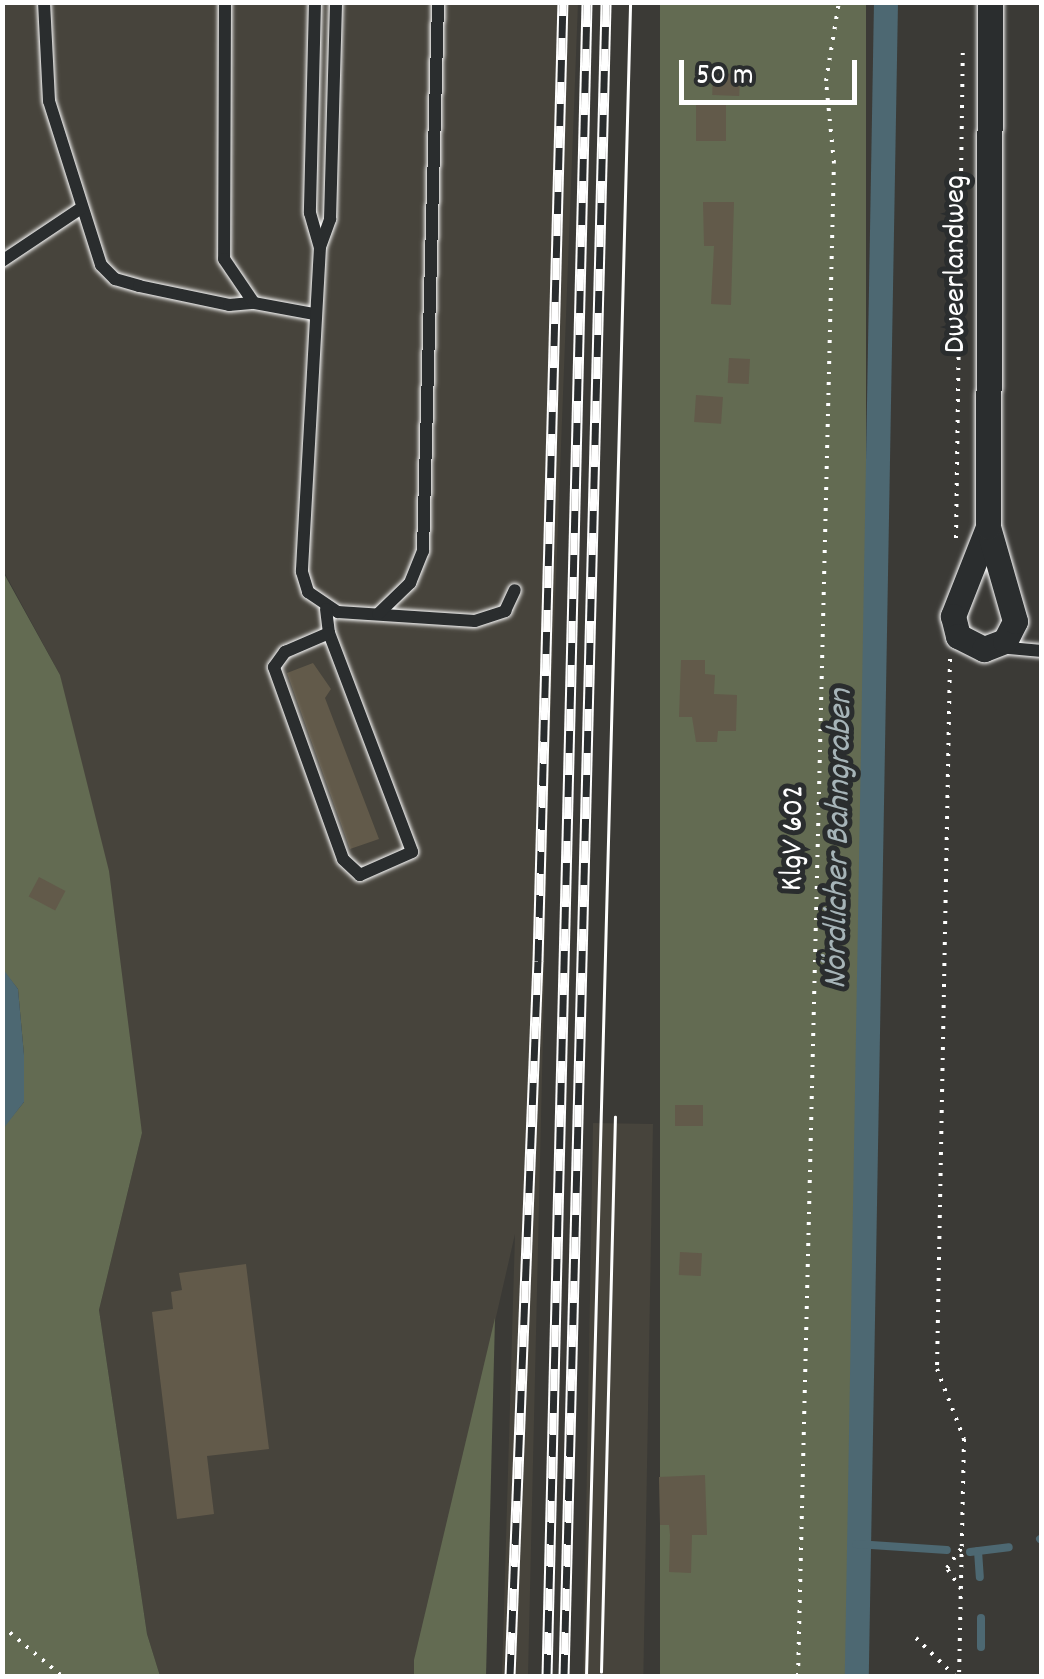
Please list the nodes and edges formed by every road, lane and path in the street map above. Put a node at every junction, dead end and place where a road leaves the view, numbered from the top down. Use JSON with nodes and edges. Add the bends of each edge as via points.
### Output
{"nodes":[{"id":1,"x":44,"y":2,"type":"edge"},
{"id":2,"x":225,"y":2,"type":"edge"},
{"id":3,"x":315,"y":2,"type":"edge"},
{"id":4,"x":336,"y":2,"type":"edge"},
{"id":5,"x":438,"y":2,"type":"edge"},
{"id":6,"x":838,"y":2,"type":"edge"},
{"id":7,"x":990,"y":2,"type":"edge"},
{"id":8,"x":963,"y":42,"type":"dead end"},
{"id":9,"x":80,"y":209,"type":"junction"},
{"id":10,"x":320,"y":247,"type":"junction"},
{"id":11,"x":2,"y":261,"type":"edge"},
{"id":12,"x":254,"y":303,"type":"junction"},
{"id":13,"x":314,"y":314,"type":"junction"},
{"id":14,"x":988,"y":527,"type":"junction"},
{"id":15,"x":956,"y":550,"type":"dead end"},
{"id":16,"x":515,"y":590,"type":"dead end"},
{"id":17,"x":326,"y":610,"type":"junction"},
{"id":18,"x":378,"y":614,"type":"junction"},
{"id":19,"x":329,"y":633,"type":"junction"},
{"id":20,"x":958,"y":636,"type":"junction"},
{"id":21,"x":996,"y":647,"type":"junction"},
{"id":22,"x":1042,"y":651,"type":"edge"},
{"id":23,"x":962,"y":1546,"type":"junction"},
{"id":24,"x":962,"y":1589,"type":"junction"},
{"id":25,"x":2,"y":1626,"type":"edge"},
{"id":26,"x":916,"y":1638,"type":"dead end"},
{"id":27,"x":62,"y":1676,"type":"edge"},
{"id":28,"x":798,"y":1676,"type":"edge"},
{"id":29,"x":957,"y":1676,"type":"edge"}],
"edges":[{"from":1,"to":9,"type":"lane","via":[[49,102]]},
{"from":2,"to":12,"type":"lane","via":[[220,240],[234,281]]},
{"from":3,"to":10,"type":"lane","via":[[310,212]]},
{"from":4,"to":10,"type":"lane","via":[[330,218]]},
{"from":5,"to":18,"type":"lane","via":[[423,551],[410,584]]},
{"from":6,"to":28,"type":"path","name":"KlgV 602","via":[[826,81],[834,163]]},
{"from":7,"to":14,"type":"street","name":"Dweerlandweg"},
{"from":8,"to":15,"type":"path"},
{"from":9,"to":11,"type":"lane"},
{"from":9,"to":12,"type":"lane","via":[[101,265],[114,279],[228,305]]},
{"from":10,"to":13,"type":"lane"},
{"from":12,"to":13,"type":"lane"},
{"from":13,"to":17,"type":"lane","via":[[302,572],[308,592]]},
{"from":14,"to":20,"type":"street","name":"Dweerlandweg","via":[[955,606]]},
{"from":14,"to":21,"type":"street","name":"Dweerlandweg","via":[[1015,621]]},
{"from":16,"to":18,"type":"lane","via":[[505,612],[490,618]]},
{"from":17,"to":18,"type":"lane"},
{"from":17,"to":19,"type":"lane"},
{"from":19,"to":19,"type":"lane","via":[[412,852],[360,874],[343,859],[274,666],[285,652]]},
{"from":20,"to":21,"type":"street","via":[[974,648]]},
{"from":20,"to":23,"type":"path","via":[[949,664],[937,1369],[964,1439]]},
{"from":21,"to":22,"type":"lane"},
{"from":23,"to":24,"type":"path"},
{"from":23,"to":24,"type":"path","via":[[946,1568]]},
{"from":24,"to":29,"type":"path"},
{"from":25,"to":27,"type":"path"},
{"from":26,"to":29,"type":"path"}]}
